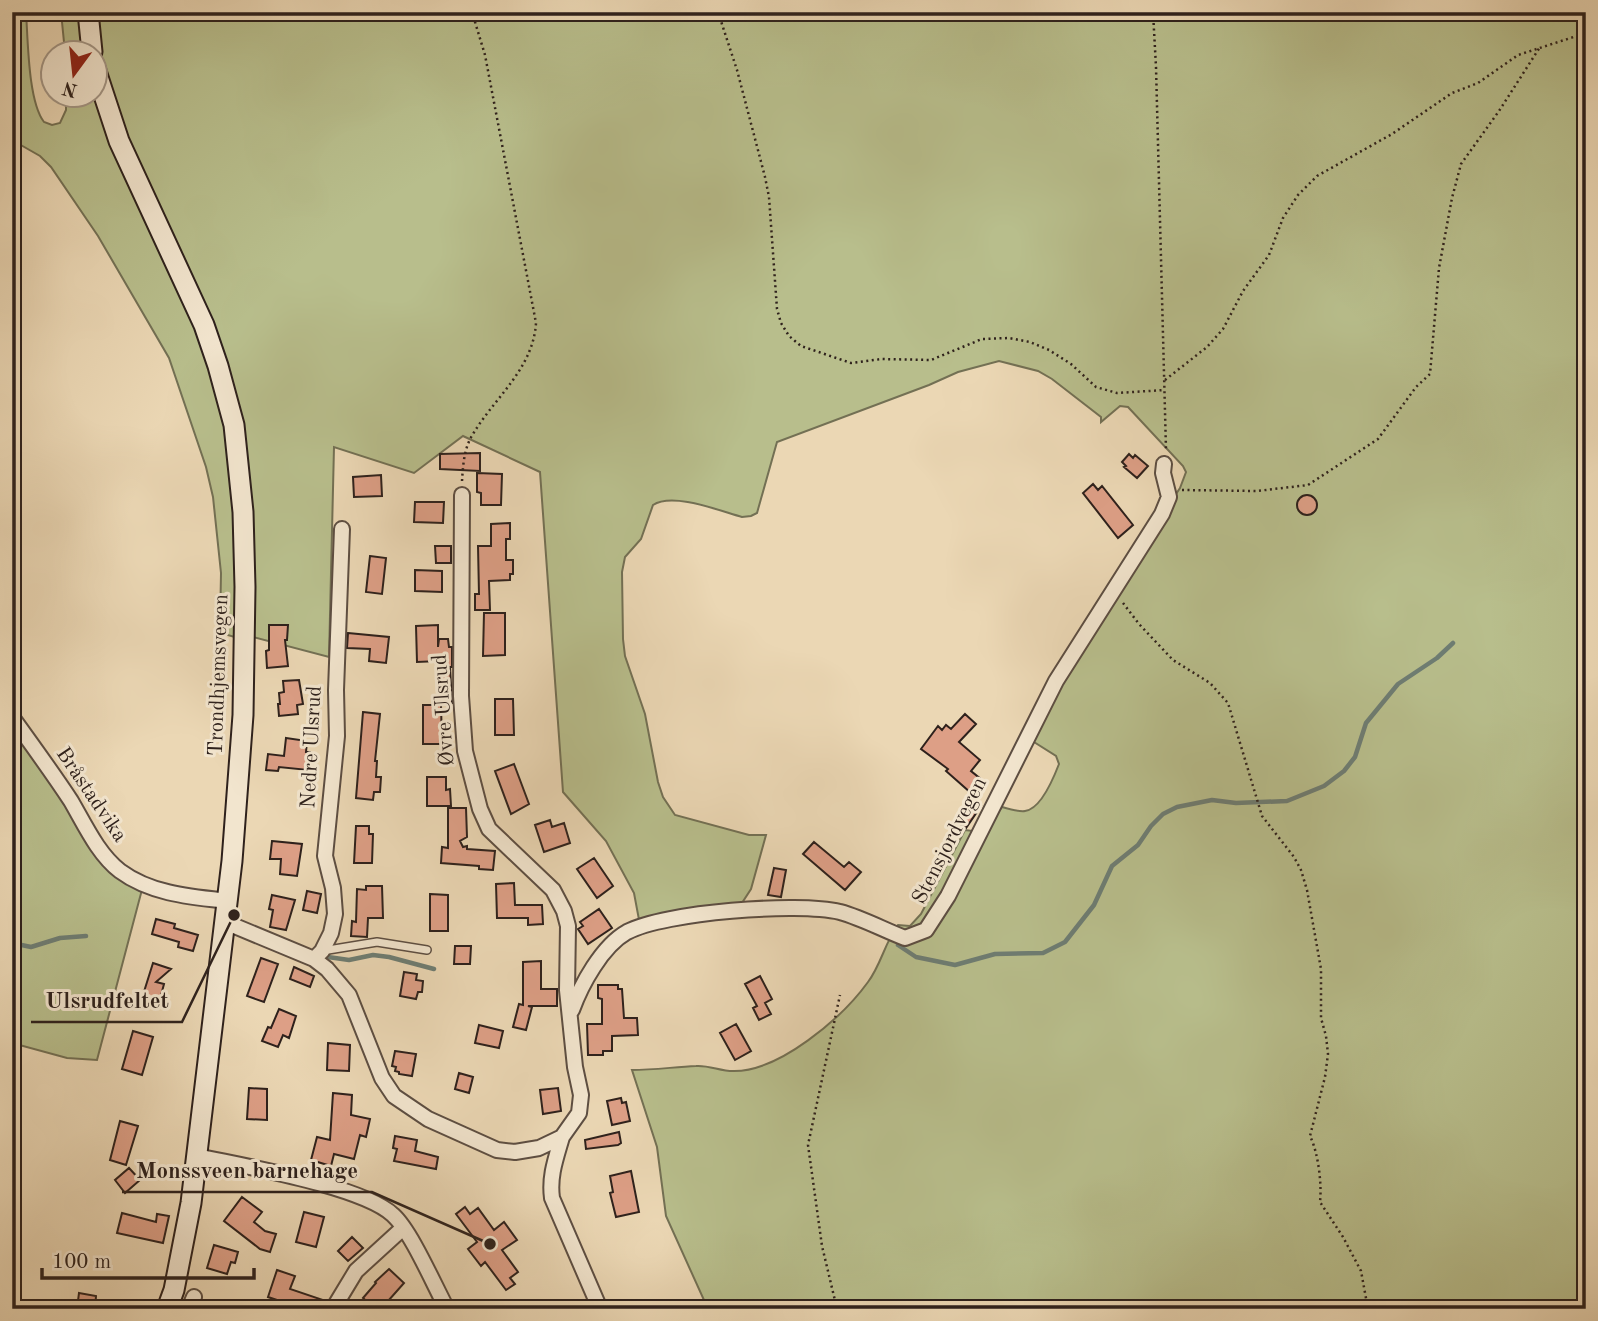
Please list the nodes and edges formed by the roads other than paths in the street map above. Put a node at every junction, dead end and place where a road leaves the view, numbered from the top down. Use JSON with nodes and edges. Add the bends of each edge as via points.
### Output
{"nodes":[{"id":1,"x":88,"y":12,"type":"edge"},
{"id":2,"x":91,"y":38,"type":"edge"},
{"id":3,"x":108,"y":108,"type":"edge"},
{"id":4,"x":1164,"y":464,"type":"road end"},
{"id":5,"x":462,"y":495,"type":"road end"},
{"id":6,"x":342,"y":529,"type":"dead end"},
{"id":7,"x":12,"y":717,"type":"edge"},
{"id":8,"x":228,"y":901,"type":"junction"},
{"id":9,"x":225,"y":922,"type":"junction"},
{"id":10,"x":427,"y":950,"type":"dead end"},
{"id":11,"x":318,"y":955,"type":"junction"},
{"id":12,"x":570,"y":1015,"type":"junction"},
{"id":13,"x":562,"y":1137,"type":"junction"},
{"id":14,"x":197,"y":1156,"type":"junction"},
{"id":15,"x":403,"y":1227,"type":"junction"},
{"id":16,"x":167,"y":1309,"type":"edge"},
{"id":17,"x":333,"y":1309,"type":"edge"},
{"id":18,"x":447,"y":1309,"type":"edge"},
{"id":19,"x":600,"y":1309,"type":"edge"}],
"edges":[{"from":1,"to":2,"type":"main road"},
{"from":3,"to":8,"type":"main road","name":"Trondhjemsvegen","via":[[204,325],[234,425],[245,587],[243,715]]},
{"from":4,"to":12,"type":"street","name":"Stensjordvegen","via":[[1169,497],[1162,514],[1056,681],[976,845],[926,930],[905,938],[841,912],[788,908],[649,924],[611,945],[580,987]]},
{"from":5,"to":12,"type":"street","name":"Øvre Ulsrud","via":[[465,751],[489,829],[553,890],[562,906],[568,927]]},
{"from":6,"to":11,"type":"street","name":"Nedre Ulsrud","via":[[337,736],[325,856],[335,914],[331,933]]},
{"from":7,"to":8,"type":"street","name":"Bråstadvika","via":[[118,870],[162,890]]},
{"from":8,"to":9,"type":"main road","name":"Trondhjemsvegen"},
{"from":9,"to":11,"type":"street"},
{"from":9,"to":14,"type":"main road","name":"Trondhjemsvegen"},
{"from":10,"to":11,"type":"lane","via":[[377,942]]},
{"from":11,"to":13,"type":"street","via":[[349,995],[382,1078],[394,1096],[428,1119],[497,1150],[539,1148]]},
{"from":12,"to":13,"type":"street","name":"Stensjordvegen","via":[[581,1095],[579,1113]]},
{"from":13,"to":19,"type":"street","name":"Stensjordvegen","via":[[551,1176],[552,1198]]},
{"from":14,"to":15,"type":"street","via":[[338,1189],[392,1214]]},
{"from":14,"to":16,"type":"main road","name":"Trondhjemsvegen"},
{"from":15,"to":17,"type":"street","via":[[356,1270]]},
{"from":15,"to":18,"type":"street"}]}
